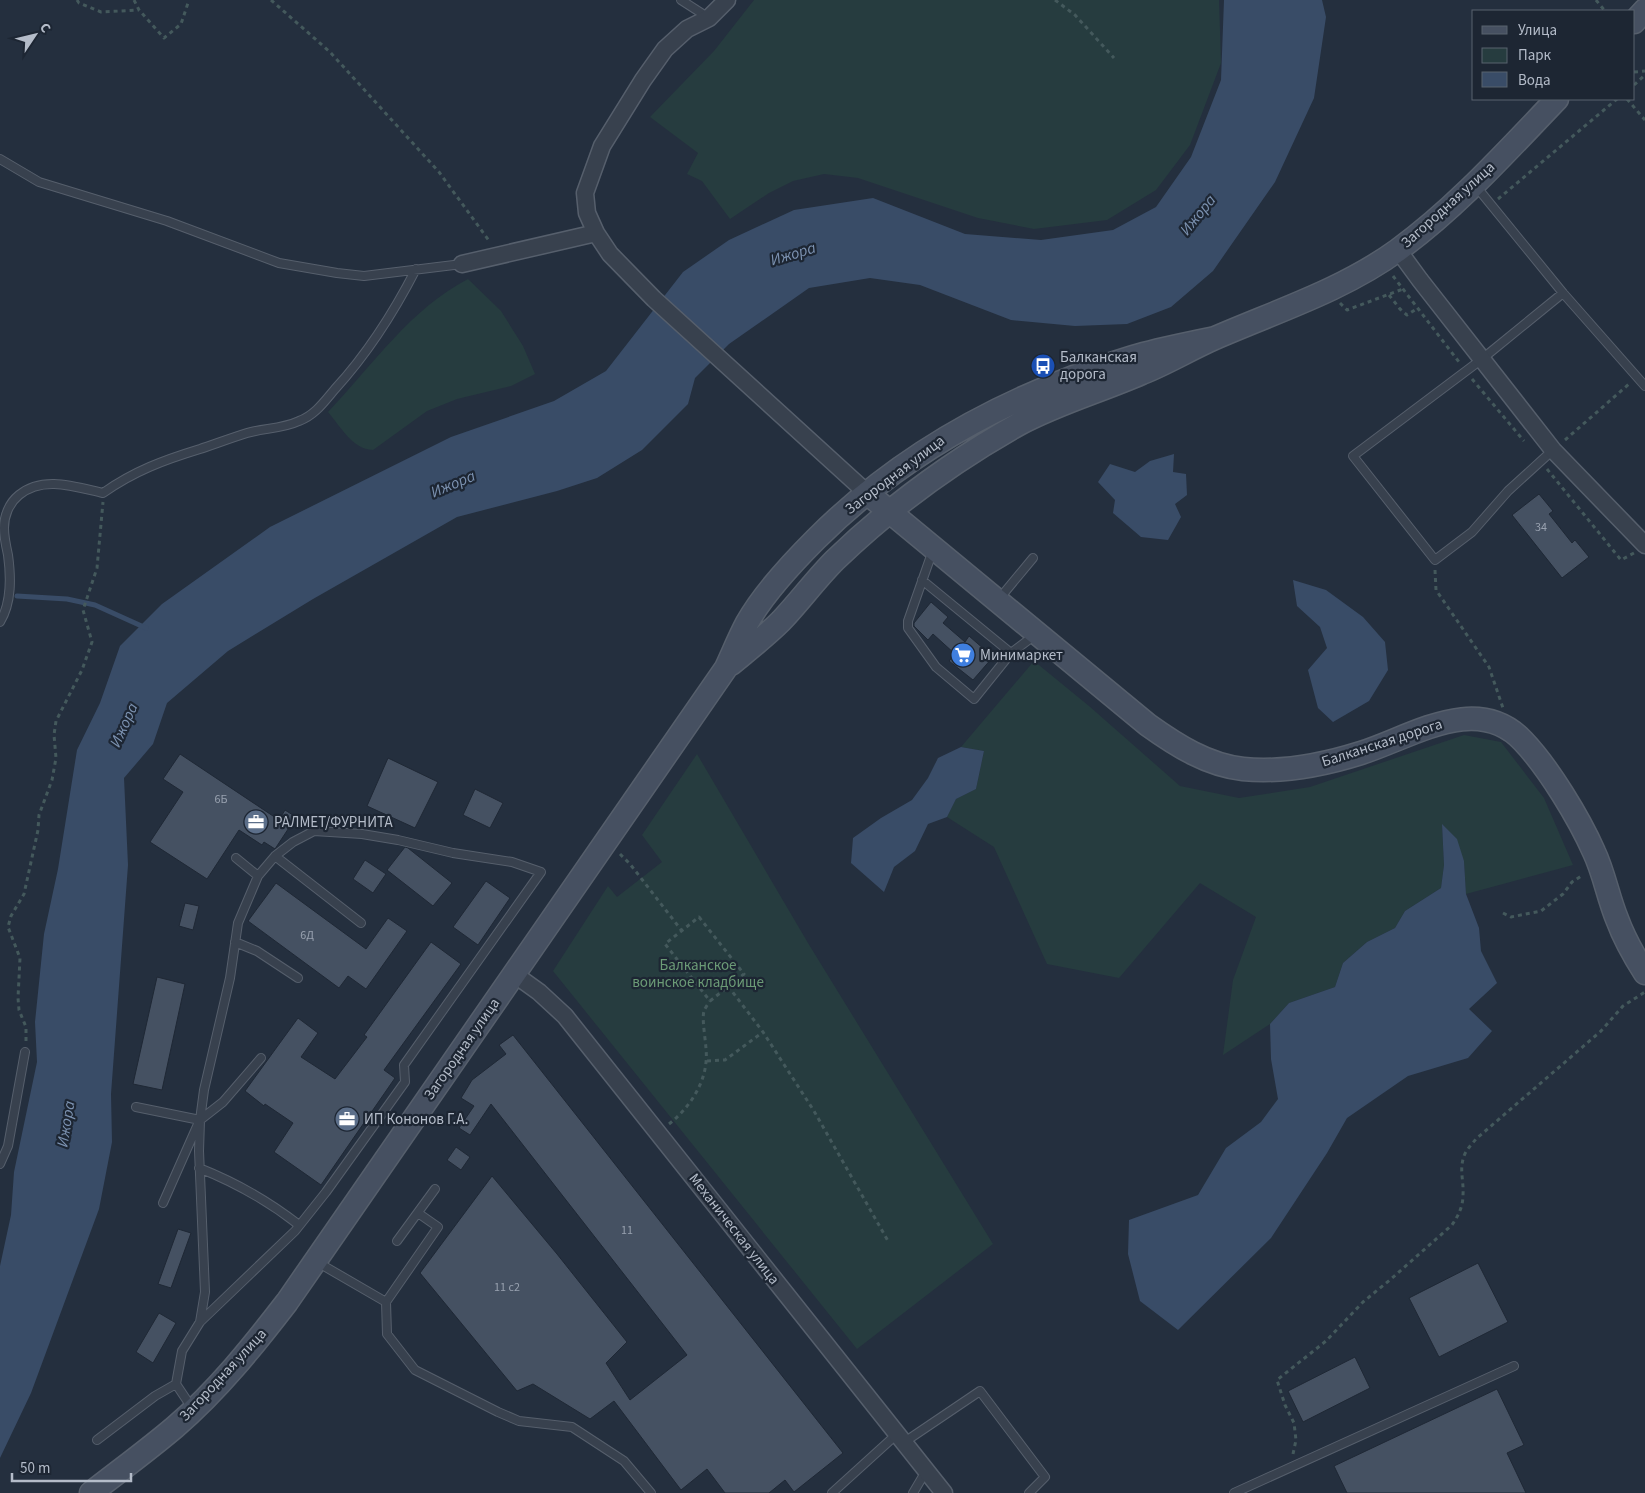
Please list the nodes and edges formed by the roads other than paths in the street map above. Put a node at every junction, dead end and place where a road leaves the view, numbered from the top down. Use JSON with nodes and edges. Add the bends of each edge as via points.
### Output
{"nodes":[{"id":1,"x":681,"y":0,"type":"edge"},
{"id":2,"x":727,"y":0,"type":"edge"},
{"id":3,"x":1645,"y":10,"type":"edge"},
{"id":4,"x":709,"y":18,"type":"junction"},
{"id":5,"x":1635,"y":21,"type":"edge"},
{"id":6,"x":1556,"y":100,"type":"edge"},
{"id":7,"x":0,"y":159,"type":"edge"},
{"id":8,"x":1473,"y":184,"type":"junction"},
{"id":9,"x":596,"y":233,"type":"junction"},
{"id":10,"x":1398,"y":250,"type":"junction"},
{"id":11,"x":462,"y":264,"type":"joint"},
{"id":12,"x":416,"y":269,"type":"junction"},
{"id":13,"x":1563,"y":293,"type":"junction"},
{"id":14,"x":1214,"y":338,"type":"junction"},
{"id":15,"x":1482,"y":359,"type":"junction"},
{"id":16,"x":1645,"y":386,"type":"edge"},
{"id":17,"x":1553,"y":450,"type":"junction"},
{"id":18,"x":867,"y":493,"type":"junction"},
{"id":19,"x":889,"y":511,"type":"junction"},
{"id":20,"x":1645,"y":545,"type":"edge"},
{"id":21,"x":934,"y":548,"type":"junction"},
{"id":22,"x":1033,"y":558,"type":"dead end"},
{"id":23,"x":922,"y":580,"type":"junction"},
{"id":24,"x":998,"y":601,"type":"junction"},
{"id":25,"x":0,"y":622,"type":"edge"},
{"id":26,"x":1037,"y":633,"type":"junction"},
{"id":27,"x":1011,"y":653,"type":"junction"},
{"id":28,"x":726,"y":668,"type":"junction"},
{"id":29,"x":275,"y":856,"type":"junction"},
{"id":30,"x":236,"y":858,"type":"dead end"},
{"id":31,"x":258,"y":876,"type":"junction"},
{"id":32,"x":361,"y":923,"type":"dead end"},
{"id":33,"x":234,"y":942,"type":"junction"},
{"id":34,"x":1645,"y":973,"type":"edge"},
{"id":35,"x":514,"y":974,"type":"junction"},
{"id":36,"x":298,"y":978,"type":"dead end"},
{"id":37,"x":25,"y":1052,"type":"road end"},
{"id":38,"x":261,"y":1058,"type":"dead end"},
{"id":39,"x":136,"y":1107,"type":"dead end"},
{"id":40,"x":200,"y":1120,"type":"junction"},
{"id":41,"x":0,"y":1164,"type":"edge"},
{"id":42,"x":200,"y":1168,"type":"junction"},
{"id":43,"x":435,"y":1189,"type":"dead end"},
{"id":44,"x":163,"y":1203,"type":"dead end"},
{"id":45,"x":418,"y":1213,"type":"junction"},
{"id":46,"x":299,"y":1226,"type":"junction"},
{"id":47,"x":398,"y":1241,"type":"dead end"},
{"id":48,"x":316,"y":1261,"type":"junction"},
{"id":49,"x":386,"y":1302,"type":"junction"},
{"id":50,"x":200,"y":1322,"type":"junction"},
{"id":51,"x":1514,"y":1366,"type":"dead end"},
{"id":52,"x":176,"y":1384,"type":"junction"},
{"id":53,"x":193,"y":1410,"type":"junction"},
{"id":54,"x":900,"y":1438,"type":"junction"},
{"id":55,"x":97,"y":1440,"type":"dead end"},
{"id":56,"x":926,"y":1471,"type":"junction"},
{"id":57,"x":91,"y":1493,"type":"edge"},
{"id":58,"x":651,"y":1493,"type":"edge"},
{"id":59,"x":832,"y":1493,"type":"edge"},
{"id":60,"x":913,"y":1493,"type":"edge"},
{"id":61,"x":944,"y":1493,"type":"edge"},
{"id":62,"x":1029,"y":1493,"type":"edge"},
{"id":63,"x":1234,"y":1493,"type":"edge"}],
"edges":[{"from":1,"to":4,"type":"lane"},
{"from":2,"to":4,"type":"street","name":"Балканская дорога"},
{"from":3,"to":5,"type":"main road"},
{"from":4,"to":9,"type":"street","name":"Балканская дорога","via":[[688,29],[665,49],[602,146],[586,193],[587,213]]},
{"from":6,"to":8,"type":"main road","name":"Загородная улица"},
{"from":7,"to":12,"type":"lane","via":[[39,182],[167,222],[279,263],[364,276]]},
{"from":8,"to":10,"type":"main road","name":"Загородная улица"},
{"from":8,"to":13,"type":"lane"},
{"from":9,"to":11,"type":"street"},
{"from":9,"to":18,"type":"street","name":"Балканская дорога","via":[[610,254],[654,300]]},
{"from":10,"to":14,"type":"main road","name":"Загородная улица","via":[[1342,284]]},
{"from":10,"to":15,"type":"street"},
{"from":11,"to":12,"type":"lane"},
{"from":12,"to":25,"type":"lane","via":[[381,330],[316,411],[300,421],[248,433],[163,461],[121,480],[103,493],[64,484],[42,483],[26,489],[12,501],[6,516],[4,529],[10,586],[8,603]]},
{"from":13,"to":15,"type":"lane"},
{"from":13,"to":16,"type":"lane"},
{"from":14,"to":18,"type":"main road","name":"Загородная улица","via":[[1135,356],[1014,401],[949,435]]},
{"from":14,"to":19,"type":"main road","name":"Загородная улица","via":[[1142,373],[1019,424]]},
{"from":15,"to":17,"type":"street"},
{"from":15,"to":17,"type":"lane","via":[[1353,456],[1435,560],[1472,532],[1508,491]]},
{"from":17,"to":20,"type":"street"},
{"from":18,"to":19,"type":"main road","name":"Балканская дорога"},
{"from":18,"to":28,"type":"main road","name":"Загородная улица","via":[[803,553],[768,594],[747,623]]},
{"from":19,"to":21,"type":"main road","name":"Балканская дорога"},
{"from":19,"to":28,"type":"main road","name":"Загородная улица","via":[[834,561],[782,620]]},
{"from":21,"to":23,"type":"lane"},
{"from":21,"to":24,"type":"main road","name":"Балканская дорога"},
{"from":22,"to":24,"type":"lane"},
{"from":23,"to":27,"type":"lane"},
{"from":23,"to":27,"type":"lane","via":[[908,628],[936,667],[974,698]]},
{"from":24,"to":26,"type":"main road","name":"Балканская дорога"},
{"from":26,"to":27,"type":"lane"},
{"from":26,"to":34,"type":"main road","name":"Балканская дорога","via":[[1173,743],[1208,761],[1241,769],[1302,768],[1362,753],[1447,721],[1473,718],[1500,723],[1522,740],[1544,767],[1573,813],[1594,852],[1617,920]]},
{"from":28,"to":35,"type":"main road","name":"Загородная улица"},
{"from":29,"to":31,"type":"lane"},
{"from":29,"to":32,"type":"lane"},
{"from":29,"to":46,"type":"lane","via":[[314,830],[398,840],[512,862],[541,872],[404,1065],[405,1082]]},
{"from":30,"to":31,"type":"lane"},
{"from":31,"to":33,"type":"lane","via":[[238,923]]},
{"from":33,"to":36,"type":"lane","via":[[257,951]]},
{"from":33,"to":40,"type":"lane","via":[[230,978]]},
{"from":35,"to":48,"type":"main road","name":"Загородная улица"},
{"from":35,"to":54,"type":"street","name":"Механическая улица","via":[[565,1016]]},
{"from":37,"to":41,"type":"lane","via":[[8,1146]]},
{"from":38,"to":40,"type":"lane","via":[[223,1102]]},
{"from":39,"to":40,"type":"lane"},
{"from":40,"to":42,"type":"lane"},
{"from":40,"to":44,"type":"lane"},
{"from":42,"to":46,"type":"lane","via":[[274,1205]]},
{"from":42,"to":50,"type":"lane","via":[[205,1292]]},
{"from":43,"to":45,"type":"lane"},
{"from":45,"to":47,"type":"lane"},
{"from":45,"to":49,"type":"lane","via":[[438,1227]]},
{"from":46,"to":50,"type":"lane"},
{"from":48,"to":49,"type":"lane"},
{"from":48,"to":53,"type":"main road","name":"Загородная улица","via":[[253,1346]]},
{"from":49,"to":58,"type":"lane","via":[[387,1334],[415,1370],[518,1421],[572,1427],[624,1461]]},
{"from":50,"to":52,"type":"lane","via":[[182,1351]]},
{"from":51,"to":63,"type":"lane"},
{"from":52,"to":53,"type":"lane"},
{"from":52,"to":55,"type":"lane"},
{"from":53,"to":57,"type":"main road","name":"Загородная улица"},
{"from":54,"to":56,"type":"street","name":"Механическая улица"},
{"from":54,"to":59,"type":"lane"},
{"from":54,"to":62,"type":"lane","via":[[980,1391],[1045,1477]]},
{"from":56,"to":60,"type":"lane"},
{"from":56,"to":61,"type":"street","name":"Механическая улица"}]}
